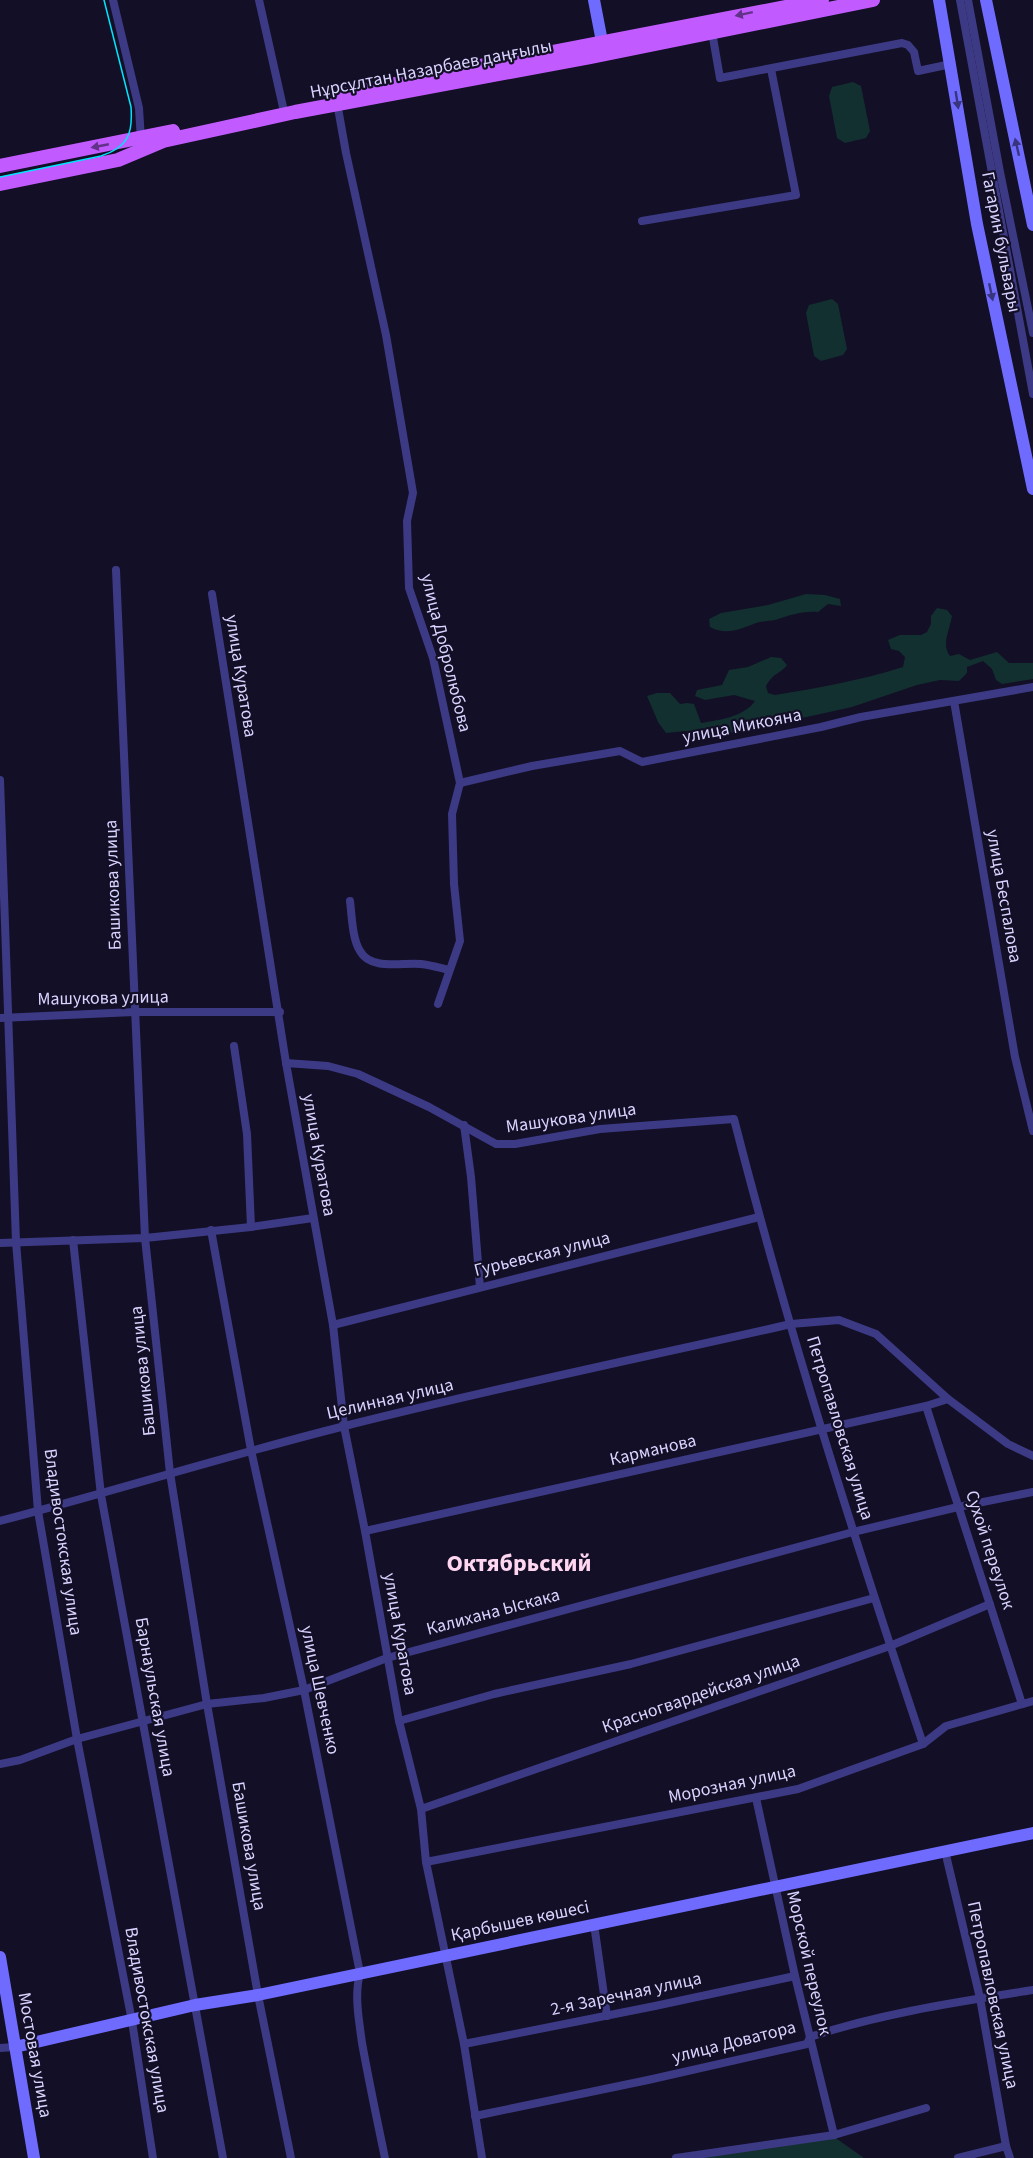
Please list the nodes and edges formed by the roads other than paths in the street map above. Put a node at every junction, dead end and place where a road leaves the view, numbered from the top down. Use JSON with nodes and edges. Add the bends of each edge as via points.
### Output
{"nodes":[{"id":1,"x":113,"y":0,"type":"edge"},
{"id":2,"x":259,"y":0,"type":"edge"},
{"id":3,"x":594,"y":0,"type":"edge"},
{"id":4,"x":822,"y":0,"type":"edge"},
{"id":5,"x":873,"y":0,"type":"edge"},
{"id":6,"x":941,"y":0,"type":"edge"},
{"id":7,"x":960,"y":0,"type":"edge"},
{"id":8,"x":968,"y":0,"type":"edge"},
{"id":9,"x":986,"y":0,"type":"edge"},
{"id":10,"x":712,"y":32,"type":"junction"},
{"id":11,"x":604,"y":49,"type":"junction"},
{"id":12,"x":951,"y":64,"type":"junction"},
{"id":13,"x":771,"y":69,"type":"junction"},
{"id":14,"x":337,"y":101,"type":"junction"},
{"id":15,"x":283,"y":107,"type":"junction"},
{"id":16,"x":141,"y":143,"type":"junction"},
{"id":17,"x":0,"y":166,"type":"edge"},
{"id":18,"x":0,"y":184,"type":"edge"},
{"id":19,"x":642,"y":221,"type":"dead end"},
{"id":20,"x":1033,"y":225,"type":"edge"},
{"id":21,"x":1033,"y":333,"type":"edge"},
{"id":22,"x":1029,"y":349,"type":"edge"},
{"id":23,"x":1033,"y":394,"type":"edge"},
{"id":24,"x":1033,"y":489,"type":"edge"},
{"id":25,"x":116,"y":570,"type":"dead end"},
{"id":26,"x":212,"y":594,"type":"dead end"},
{"id":27,"x":1033,"y":687,"type":"edge"},
{"id":28,"x":954,"y":701,"type":"junction"},
{"id":29,"x":0,"y":780,"type":"edge"},
{"id":30,"x":459,"y":783,"type":"junction"},
{"id":31,"x":350,"y":901,"type":"dead end"},
{"id":32,"x":449,"y":970,"type":"junction"},
{"id":33,"x":438,"y":1004,"type":"dead end"},
{"id":34,"x":134,"y":1012,"type":"junction"},
{"id":35,"x":280,"y":1012,"type":"junction"},
{"id":36,"x":5,"y":1017,"type":"edge"},
{"id":37,"x":234,"y":1046,"type":"dead end"},
{"id":38,"x":286,"y":1063,"type":"junction"},
{"id":39,"x":734,"y":1119,"type":"joint"},
{"id":40,"x":464,"y":1125,"type":"junction"},
{"id":41,"x":1033,"y":1131,"type":"edge"},
{"id":42,"x":759,"y":1216,"type":"junction"},
{"id":43,"x":314,"y":1218,"type":"junction"},
{"id":44,"x":250,"y":1227,"type":"junction"},
{"id":45,"x":211,"y":1230,"type":"junction"},
{"id":46,"x":145,"y":1238,"type":"junction"},
{"id":47,"x":73,"y":1240,"type":"junction"},
{"id":48,"x":16,"y":1242,"type":"junction"},
{"id":49,"x":0,"y":1243,"type":"edge"},
{"id":50,"x":480,"y":1287,"type":"junction"},
{"id":51,"x":792,"y":1324,"type":"junction"},
{"id":52,"x":333,"y":1325,"type":"junction"},
{"id":53,"x":948,"y":1399,"type":"junction"},
{"id":54,"x":926,"y":1406,"type":"junction"},
{"id":55,"x":344,"y":1426,"type":"junction"},
{"id":56,"x":823,"y":1429,"type":"junction"},
{"id":57,"x":251,"y":1450,"type":"junction"},
{"id":58,"x":1033,"y":1456,"type":"edge"},
{"id":59,"x":170,"y":1473,"type":"junction"},
{"id":60,"x":1033,"y":1492,"type":"edge"},
{"id":61,"x":100,"y":1495,"type":"junction"},
{"id":62,"x":958,"y":1507,"type":"junction"},
{"id":63,"x":38,"y":1511,"type":"junction"},
{"id":64,"x":0,"y":1521,"type":"edge"},
{"id":65,"x":366,"y":1532,"type":"junction"},
{"id":66,"x":853,"y":1532,"type":"junction"},
{"id":67,"x":874,"y":1599,"type":"junction"},
{"id":68,"x":990,"y":1604,"type":"junction"},
{"id":69,"x":890,"y":1646,"type":"junction"},
{"id":70,"x":387,"y":1658,"type":"junction"},
{"id":71,"x":304,"y":1690,"type":"junction"},
{"id":72,"x":1033,"y":1701,"type":"edge"},
{"id":73,"x":207,"y":1704,"type":"junction"},
{"id":74,"x":1022,"y":1704,"type":"junction"},
{"id":75,"x":399,"y":1721,"type":"junction"},
{"id":76,"x":142,"y":1722,"type":"junction"},
{"id":77,"x":77,"y":1739,"type":"junction"},
{"id":78,"x":923,"y":1744,"type":"junction"},
{"id":79,"x":0,"y":1764,"type":"edge"},
{"id":80,"x":756,"y":1798,"type":"junction"},
{"id":81,"x":421,"y":1809,"type":"junction"},
{"id":82,"x":1033,"y":1833,"type":"edge"},
{"id":83,"x":945,"y":1851,"type":"junction"},
{"id":84,"x":426,"y":1862,"type":"junction"},
{"id":85,"x":775,"y":1888,"type":"junction"},
{"id":86,"x":594,"y":1924,"type":"junction"},
{"id":87,"x":446,"y":1955,"type":"junction"},
{"id":88,"x":0,"y":1957,"type":"edge"},
{"id":89,"x":360,"y":1973,"type":"junction"},
{"id":90,"x":795,"y":1976,"type":"junction"},
{"id":91,"x":1033,"y":1990,"type":"edge"},
{"id":92,"x":258,"y":1995,"type":"junction"},
{"id":93,"x":980,"y":1998,"type":"junction"},
{"id":94,"x":195,"y":2005,"type":"junction"},
{"id":95,"x":607,"y":2016,"type":"junction"},
{"id":96,"x":132,"y":2021,"type":"junction"},
{"id":97,"x":810,"y":2037,"type":"junction"},
{"id":98,"x":464,"y":2044,"type":"junction"},
{"id":99,"x":15,"y":2047,"type":"junction"},
{"id":100,"x":0,"y":2048,"type":"edge"},
{"id":101,"x":926,"y":2108,"type":"dead end"},
{"id":102,"x":475,"y":2116,"type":"junction"},
{"id":103,"x":834,"y":2135,"type":"junction"},
{"id":104,"x":1006,"y":2146,"type":"junction"},
{"id":105,"x":34,"y":2158,"type":"edge"},
{"id":106,"x":153,"y":2158,"type":"edge"},
{"id":107,"x":223,"y":2158,"type":"edge"},
{"id":108,"x":291,"y":2158,"type":"edge"},
{"id":109,"x":385,"y":2158,"type":"edge"},
{"id":110,"x":482,"y":2158,"type":"edge"},
{"id":111,"x":676,"y":2158,"type":"edge"},
{"id":112,"x":958,"y":2158,"type":"edge"},
{"id":113,"x":1010,"y":2158,"type":"edge"}],
"edges":[{"from":1,"to":16,"type":"street","via":[[139,108]]},
{"from":2,"to":15,"type":"street"},
{"from":3,"to":11,"type":"main road"},
{"from":4,"to":11,"type":"main road","name":"Нұрсұлтан Назарбаев даңғылы","one_way":true},
{"from":5,"to":10,"type":"main road","name":"Нұрсұлтан Назарбаев даңғылы"},
{"from":6,"to":12,"type":"main road","name":"Гагарин бульвары"},
{"from":7,"to":22,"type":"street"},
{"from":8,"to":21,"type":"street"},
{"from":20,"to":9,"type":"main road","name":"Гагарин бульвары","one_way":true},
{"from":10,"to":11,"type":"main road","name":"Нұрсұлтан Назарбаев даңғылы"},
{"from":10,"to":13,"type":"street","via":[[720,78]]},
{"from":11,"to":14,"type":"main road","name":"Нұрсұлтан Назарбаев даңғылы"},
{"from":12,"to":13,"type":"street","via":[[918,71],[914,52],[902,44]]},
{"from":12,"to":24,"type":"main road","name":"Гагарин бульвары","one_way":true,"via":[[977,224]]},
{"from":13,"to":19,"type":"street","via":[[796,195]]},
{"from":14,"to":15,"type":"main road","name":"Нұрсұлтан Назарбаев даңғылы"},
{"from":14,"to":16,"type":"main road","name":"Нұрсұлтан Назарбаев даңғылы"},
{"from":14,"to":30,"type":"street","name":"улица Добролюбова","via":[[386,334],[413,493],[407,521],[409,588],[433,658]]},
{"from":15,"to":16,"type":"main road","name":"Нұрсұлтан Назарбаев даңғылы","via":[[162,133]]},
{"from":16,"to":17,"type":"main road","name":"Нұрсұлтан Назарбаев даңғылы","one_way":true,"via":[[117,143]]},
{"from":16,"to":18,"type":"main road","name":"Нұрсұлтан Назарбаев даңғылы","via":[[118,160]]},
{"from":22,"to":23,"type":"street"},
{"from":25,"to":34,"type":"street","name":"Башикова улица"},
{"from":26,"to":35,"type":"street","name":"улица Куратова"},
{"from":27,"to":28,"type":"street","name":"улица Микояна"},
{"from":28,"to":30,"type":"street","name":"улица Микояна","via":[[642,762],[620,751]]},
{"from":28,"to":41,"type":"street","name":"улица Беспалова","via":[[1015,1057]]},
{"from":29,"to":36,"type":"street","name":"Владивостокская улица"},
{"from":30,"to":32,"type":"street","name":"улица Добролюбова","via":[[452,814],[460,941]]},
{"from":31,"to":32,"type":"street","via":[[360,953],[373,962],[421,964]]},
{"from":32,"to":33,"type":"street","name":"улица Добролюбова"},
{"from":34,"to":35,"type":"street","name":"Машукова улица"},
{"from":34,"to":36,"type":"street","name":"Машукова улица"},
{"from":34,"to":46,"type":"street","name":"Башикова улица"},
{"from":35,"to":38,"type":"street","name":"улица Куратова"},
{"from":36,"to":48,"type":"street","name":"Владивостокская улица"},
{"from":37,"to":44,"type":"street","via":[[246,1134]]},
{"from":38,"to":40,"type":"street","name":"Машукова улица","via":[[328,1066],[358,1074]]},
{"from":38,"to":43,"type":"street","name":"улица Куратова"},
{"from":39,"to":40,"type":"street","name":"Машукова улица","via":[[600,1129],[515,1144],[496,1144]]},
{"from":39,"to":42,"type":"street","name":"Петропавловская улица"},
{"from":40,"to":50,"type":"street"},
{"from":42,"to":50,"type":"street","name":"Гурьевская улица"},
{"from":42,"to":51,"type":"street","name":"Петропавловская улица"},
{"from":43,"to":44,"type":"street"},
{"from":43,"to":52,"type":"street","name":"улица Куратова"},
{"from":44,"to":45,"type":"street"},
{"from":45,"to":46,"type":"street"},
{"from":45,"to":57,"type":"street","name":"улица Шевченко"},
{"from":46,"to":47,"type":"street"},
{"from":46,"to":59,"type":"street","name":"Башикова улица"},
{"from":47,"to":48,"type":"street"},
{"from":47,"to":61,"type":"street","name":"Барнаульская улица"},
{"from":48,"to":49,"type":"street"},
{"from":48,"to":63,"type":"street","name":"Владивостокская улица"},
{"from":50,"to":52,"type":"street","name":"Гурьевская улица"},
{"from":51,"to":53,"type":"street","name":"Целинная улица","via":[[839,1320],[876,1334]]},
{"from":51,"to":55,"type":"street","name":"Целинная улица"},
{"from":51,"to":56,"type":"street","name":"Петропавловская улица"},
{"from":52,"to":55,"type":"street","name":"улица Куратова"},
{"from":53,"to":54,"type":"street","name":"Карманова"},
{"from":53,"to":58,"type":"street","name":"Целинная улица","via":[[1008,1444]]},
{"from":54,"to":56,"type":"street","name":"Карманова"},
{"from":54,"to":62,"type":"street","name":"Сухой переулок"},
{"from":55,"to":57,"type":"street","name":"Целинная улица"},
{"from":55,"to":65,"type":"street","name":"улица Куратова"},
{"from":56,"to":65,"type":"street","name":"Карманова"},
{"from":56,"to":66,"type":"street","name":"Петропавловская улица"},
{"from":57,"to":59,"type":"street","name":"Целинная улица"},
{"from":57,"to":71,"type":"street","name":"улица Шевченко"},
{"from":59,"to":61,"type":"street","name":"Целинная улица"},
{"from":59,"to":73,"type":"street","name":"Башикова улица"},
{"from":60,"to":62,"type":"street","name":"Калихана Ыскака"},
{"from":61,"to":63,"type":"street","name":"Целинная улица"},
{"from":61,"to":76,"type":"street","name":"Барнаульская улица"},
{"from":62,"to":66,"type":"street","name":"Калихана Ыскака"},
{"from":62,"to":68,"type":"street","name":"Сухой переулок"},
{"from":63,"to":64,"type":"street","name":"Целинная улица"},
{"from":63,"to":77,"type":"street","name":"Владивостокская улица"},
{"from":65,"to":70,"type":"street","name":"улица Куратова"},
{"from":66,"to":67,"type":"street","name":"Петропавловская улица"},
{"from":66,"to":70,"type":"street","name":"Калихана Ыскака"},
{"from":67,"to":69,"type":"street","name":"Петропавловская улица"},
{"from":67,"to":75,"type":"street","name":"улица Куратова"},
{"from":68,"to":69,"type":"street","name":"Красногвардейская улица"},
{"from":68,"to":74,"type":"street","name":"Сухой переулок"},
{"from":69,"to":78,"type":"street","name":"Петропавловская улица"},
{"from":69,"to":81,"type":"street","name":"Красногвардейская улица"},
{"from":70,"to":71,"type":"street","name":"Калихана Ыскака"},
{"from":70,"to":75,"type":"street","name":"улица Куратова"},
{"from":71,"to":73,"type":"street","name":"Калихана Ыскака"},
{"from":71,"to":89,"type":"street","name":"улица Шевченко"},
{"from":72,"to":74,"type":"street","name":"Морозная улица"},
{"from":73,"to":76,"type":"street","name":"Калихана Ыскака"},
{"from":73,"to":92,"type":"street","name":"Башикова улица"},
{"from":74,"to":78,"type":"street","name":"Морозная улица","via":[[946,1726]]},
{"from":75,"to":81,"type":"street","name":"улица Куратова"},
{"from":76,"to":77,"type":"street","name":"Калихана Ыскака"},
{"from":76,"to":94,"type":"street","name":"Барнаульская улица"},
{"from":77,"to":79,"type":"street","name":"Калихана Ыскака"},
{"from":77,"to":96,"type":"street","name":"Владивостокская улица"},
{"from":78,"to":80,"type":"street","name":"Морозная улица","via":[[798,1789]]},
{"from":80,"to":84,"type":"street","name":"Морозная улица"},
{"from":80,"to":85,"type":"street","name":"Морской переулок"},
{"from":81,"to":84,"type":"street","name":"улица Куратова"},
{"from":82,"to":83,"type":"main road","name":"Қарбышев көшесі"},
{"from":83,"to":85,"type":"main road","name":"Қарбышев көшесі"},
{"from":83,"to":93,"type":"street","name":"Петропавловская улица"},
{"from":84,"to":87,"type":"street","name":"улица Куратова"},
{"from":85,"to":86,"type":"main road","name":"Қарбышев көшесі"},
{"from":85,"to":90,"type":"street","name":"Морской переулок"},
{"from":86,"to":87,"type":"main road","name":"Қарбышев көшесі"},
{"from":86,"to":95,"type":"street"},
{"from":87,"to":89,"type":"main road","name":"Қарбышев көшесі"},
{"from":87,"to":98,"type":"street","name":"улица Куратова"},
{"from":88,"to":99,"type":"main road","name":"Мостовая улица"},
{"from":89,"to":92,"type":"main road","name":"Қарбышев көшесі"},
{"from":89,"to":109,"type":"street","name":"улица Шевченко","via":[[358,2014]]},
{"from":90,"to":95,"type":"street","name":"2-я Заречная улица"},
{"from":90,"to":97,"type":"street","name":"Морской переулок"},
{"from":91,"to":93,"type":"street","name":"улица Доватора"},
{"from":92,"to":94,"type":"main road","name":"Қарбышев көшесі"},
{"from":92,"to":108,"type":"street","name":"Башикова улица"},
{"from":93,"to":97,"type":"street","name":"улица Доватора","via":[[858,2022]]},
{"from":93,"to":104,"type":"street","name":"Петропавловская улица"},
{"from":94,"to":96,"type":"main road","name":"Қарбышев көшесі"},
{"from":94,"to":107,"type":"street","name":"Барнаульская улица"},
{"from":95,"to":98,"type":"street","name":"2-я Заречная улица"},
{"from":96,"to":99,"type":"main road","name":"Қарбышев көшесі"},
{"from":96,"to":106,"type":"street","name":"Владивостокская улица"},
{"from":97,"to":102,"type":"street","name":"улица Доватора","via":[[807,2044]]},
{"from":97,"to":103,"type":"street","name":"Морской переулок"},
{"from":98,"to":102,"type":"street","name":"улица Куратова"},
{"from":99,"to":100,"type":"street"},
{"from":99,"to":105,"type":"main road","name":"Мостовая улица"},
{"from":101,"to":103,"type":"street"},
{"from":102,"to":110,"type":"street","name":"улица Куратова"},
{"from":103,"to":111,"type":"street"},
{"from":104,"to":112,"type":"street"},
{"from":104,"to":113,"type":"street","name":"Петропавловская улица"}]}
